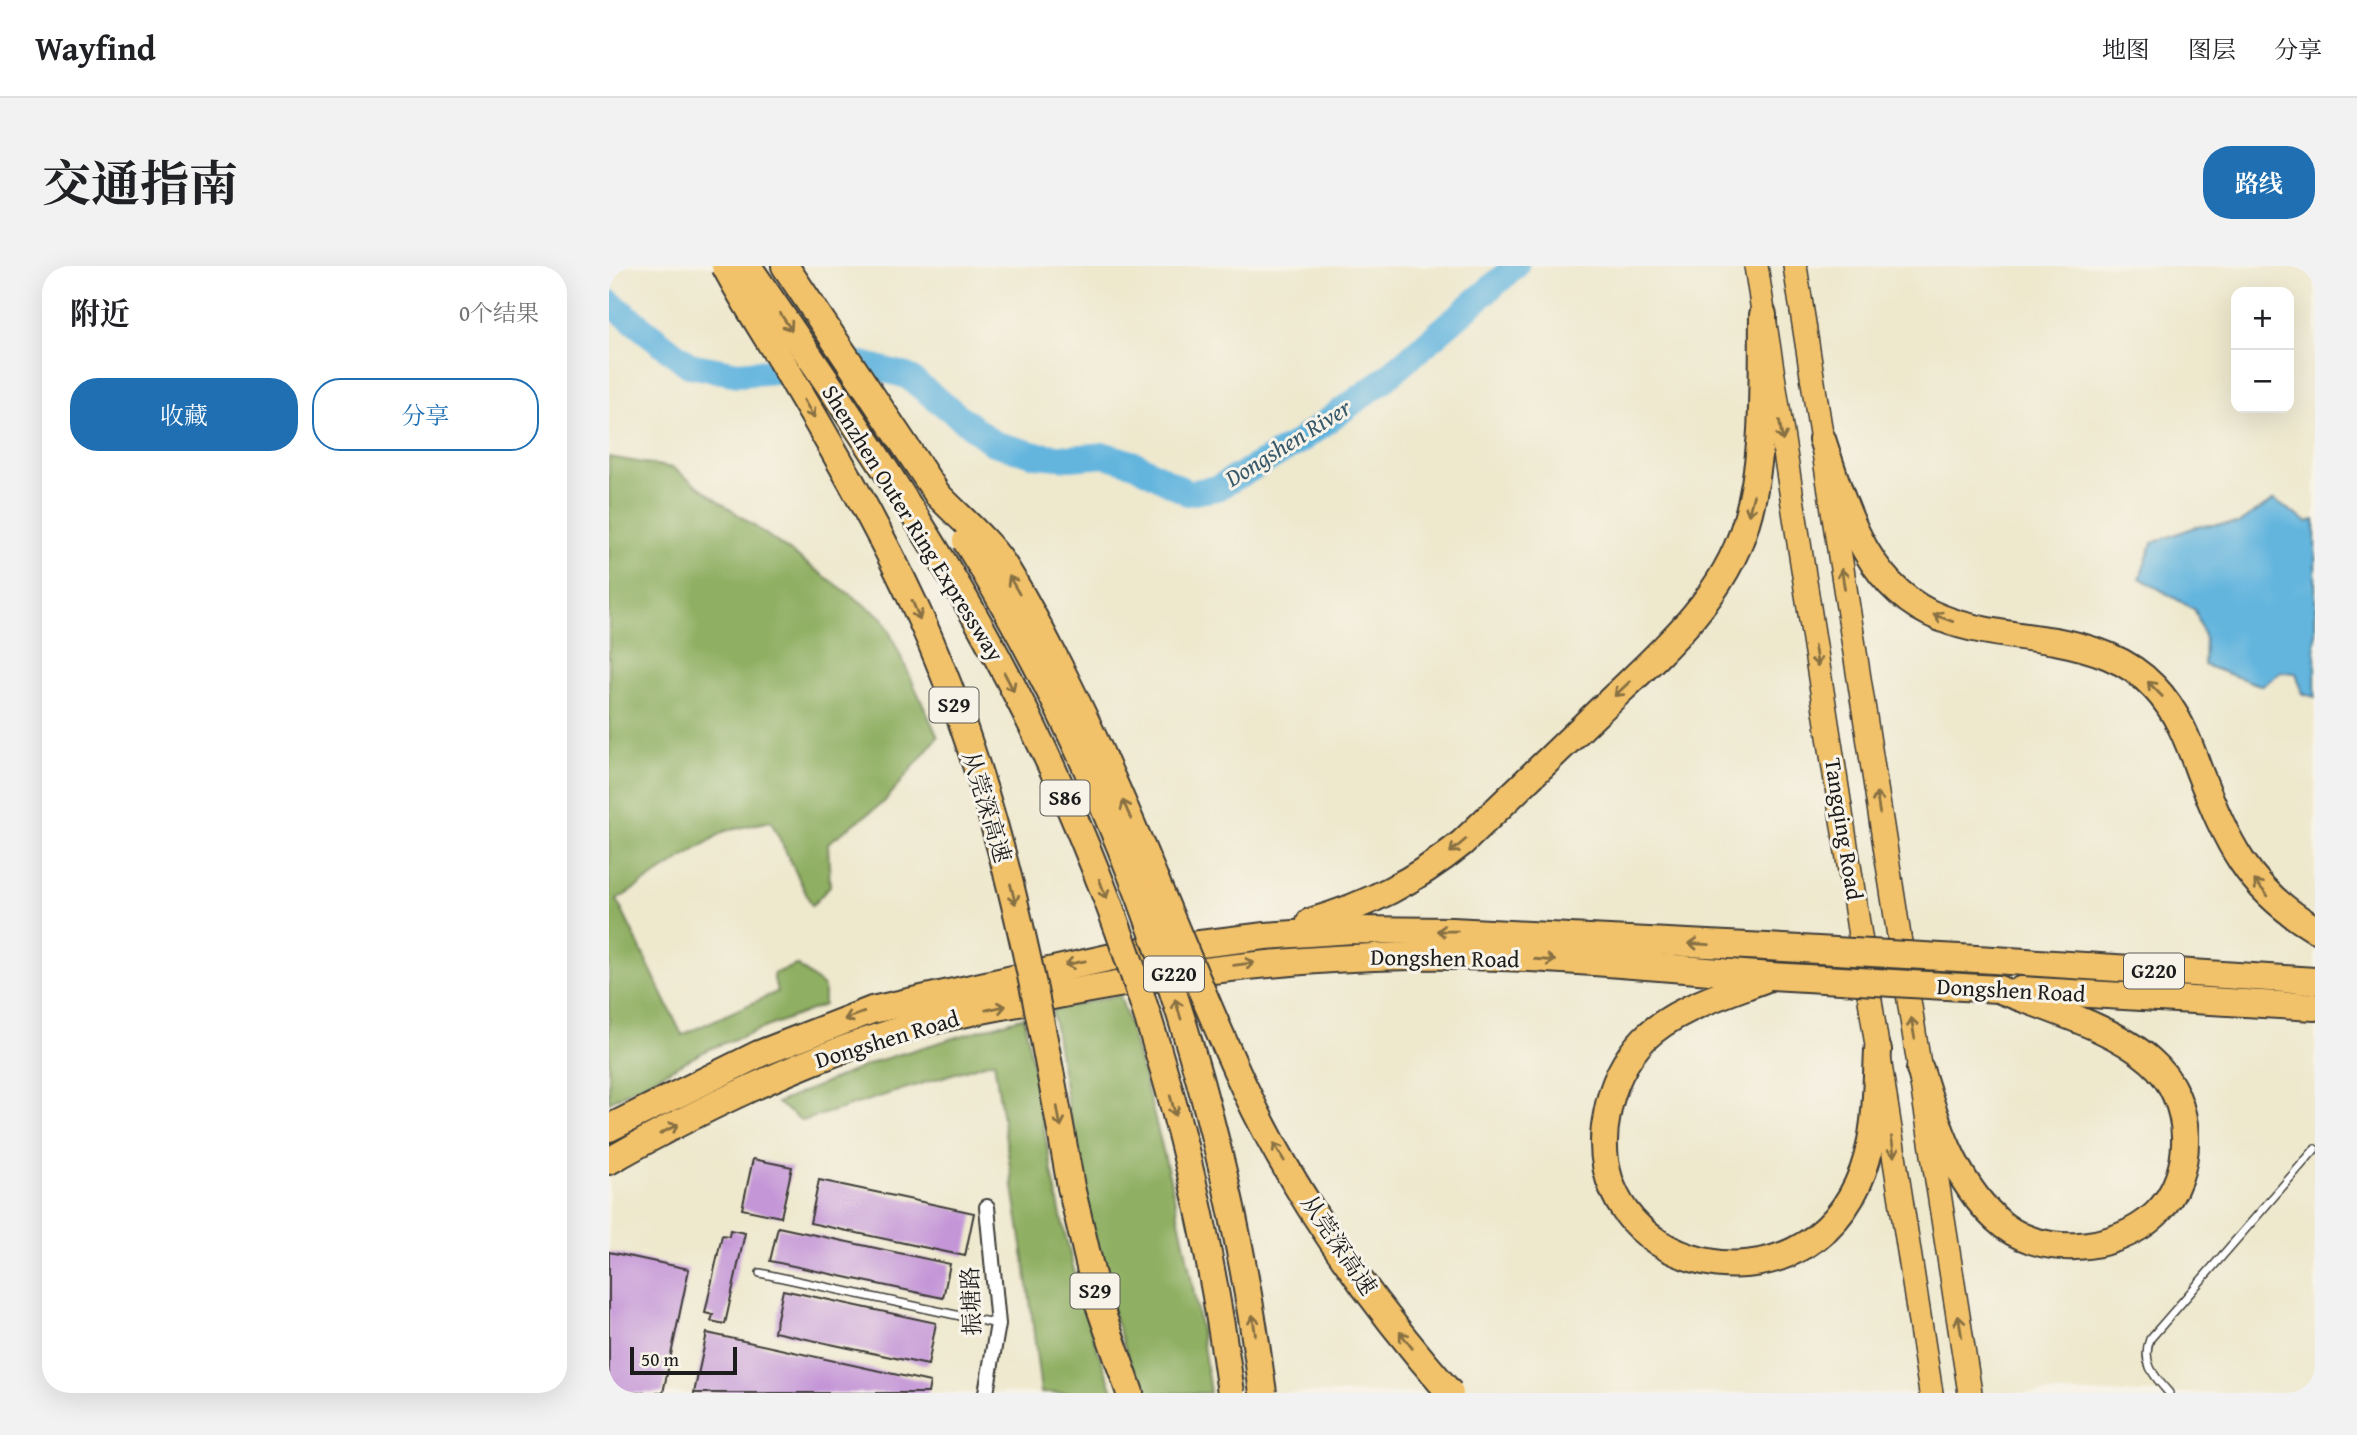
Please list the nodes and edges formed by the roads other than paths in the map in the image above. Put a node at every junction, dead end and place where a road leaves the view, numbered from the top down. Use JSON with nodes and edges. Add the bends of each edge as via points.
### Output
{"nodes":[{"id":1,"x":725,"y":266,"type":"edge"},
{"id":2,"x":748,"y":266,"type":"edge"},
{"id":3,"x":785,"y":266,"type":"edge"},
{"id":4,"x":1756,"y":266,"type":"edge"},
{"id":5,"x":1795,"y":266,"type":"edge"},
{"id":6,"x":1763,"y":315,"type":"junction"},
{"id":7,"x":1822,"y":439,"type":"junction"},
{"id":8,"x":938,"y":495,"type":"junction"},
{"id":9,"x":2315,"y":929,"type":"edge"},
{"id":10,"x":1265,"y":936,"type":"junction"},
{"id":11,"x":1772,"y":975,"type":"junction"},
{"id":12,"x":2315,"y":981,"type":"edge"},
{"id":13,"x":1998,"y":989,"type":"junction"},
{"id":14,"x":2315,"y":1007,"type":"edge"},
{"id":15,"x":1878,"y":1050,"type":"junction"},
{"id":16,"x":1920,"y":1069,"type":"junction"},
{"id":17,"x":609,"y":1128,"type":"edge"},
{"id":18,"x":2315,"y":1149,"type":"edge"},
{"id":19,"x":609,"y":1161,"type":"edge"},
{"id":20,"x":987,"y":1208,"type":"dead end"},
{"id":21,"x":760,"y":1273,"type":"dead end"},
{"id":22,"x":998,"y":1324,"type":"junction"},
{"id":23,"x":986,"y":1393,"type":"edge"},
{"id":24,"x":1130,"y":1393,"type":"edge"},
{"id":25,"x":1231,"y":1393,"type":"edge"},
{"id":26,"x":1263,"y":1393,"type":"edge"},
{"id":27,"x":1450,"y":1393,"type":"edge"},
{"id":28,"x":1931,"y":1393,"type":"edge"},
{"id":29,"x":1970,"y":1393,"type":"edge"},
{"id":30,"x":2169,"y":1393,"type":"edge"}],
"edges":[{"from":1,"to":24,"type":"highway","name":"从莞深高速","number":"S29","one_way":true,"bridge":true,"via":[[887,548],[943,676],[1013,894],[1098,1305]]},
{"from":2,"to":25,"type":"highway","name":"Shenzhen Outer Ring Expressway","number":"S86","one_way":true,"bridge":true,"via":[[957,585],[1019,701],[1091,859],[1136,981],[1184,1147],[1209,1253]]},
{"from":3,"to":8,"type":"highway","name":"Shenzhen Outer Ring Expressway"},
{"from":4,"to":6,"type":"main road","name":"Tangqing Road"},
{"from":5,"to":7,"type":"main road","name":"Tangqing Road"},
{"from":6,"to":10,"type":"highway","one_way":true,"via":[[1753,498],[1741,538],[1717,586],[1658,654],[1436,864],[1380,898]]},
{"from":6,"to":15,"type":"main road","name":"Tangqing Road","one_way":true},
{"from":9,"to":7,"type":"highway","one_way":true,"via":[[2265,894],[2247,871],[2212,804],[2178,719],[2153,685],[2116,658],[2094,650],[1962,624],[1920,609],[1902,596],[1885,581],[1861,543]]},
{"from":16,"to":7,"type":"main road","name":"Tangqing Road","one_way":true},
{"from":26,"to":8,"type":"highway","name":"Shenzhen Outer Ring Expressway","number":"S86","one_way":true,"bridge":true,"via":[[1245,1272],[1224,1175],[1185,1032],[1137,889],[1037,664]]},
{"from":27,"to":8,"type":"highway","name":"从莞深高速","one_way":true,"bridge":true,"via":[[1345,1255],[1273,1142],[1219,1031],[1127,808],[1047,644],[1001,562]]},
{"from":12,"to":10,"type":"highway","name":"Dongshen Road","number":"G220","one_way":true,"bridge":true,"via":[[1452,931],[1353,930]]},
{"from":10,"to":17,"type":"highway","name":"Dongshen Road","number":"G220","one_way":true,"via":[[1064,965],[872,1010],[759,1054]]},
{"from":11,"to":13,"type":"highway","name":"Dongshen Road","number":"G220","bridge":true},
{"from":11,"to":15,"type":"highway","via":[[1661,1025],[1644,1039],[1612,1089],[1604,1160],[1622,1203],[1651,1237],[1696,1260],[1737,1266],[1777,1259],[1815,1240],[1844,1209],[1863,1172],[1875,1112]]},
{"from":19,"to":11,"type":"highway","name":"Dongshen Road","number":"G220","one_way":true,"via":[[757,1086],[881,1037],[932,1021],[1173,974],[1310,958],[1414,956]]},
{"from":13,"to":14,"type":"highway","name":"Dongshen Road","number":"G220"},
{"from":13,"to":16,"type":"highway","via":[[2108,1034],[2151,1061],[2167,1079],[2178,1100],[2185,1148],[2171,1194],[2156,1214],[2107,1241],[2078,1247],[2021,1237],[1997,1220],[1966,1180],[1938,1126]]},
{"from":15,"to":28,"type":"main road","name":"Tangqing Road","one_way":true},
{"from":29,"to":16,"type":"main road","name":"Tangqing Road","one_way":true},
{"from":18,"to":30,"type":"lane","via":[[2150,1339],[2150,1369]]},
{"from":20,"to":22,"type":"street","name":"振塘路"},
{"from":21,"to":22,"type":"lane"},
{"from":22,"to":23,"type":"street","name":"振塘路"}]}
